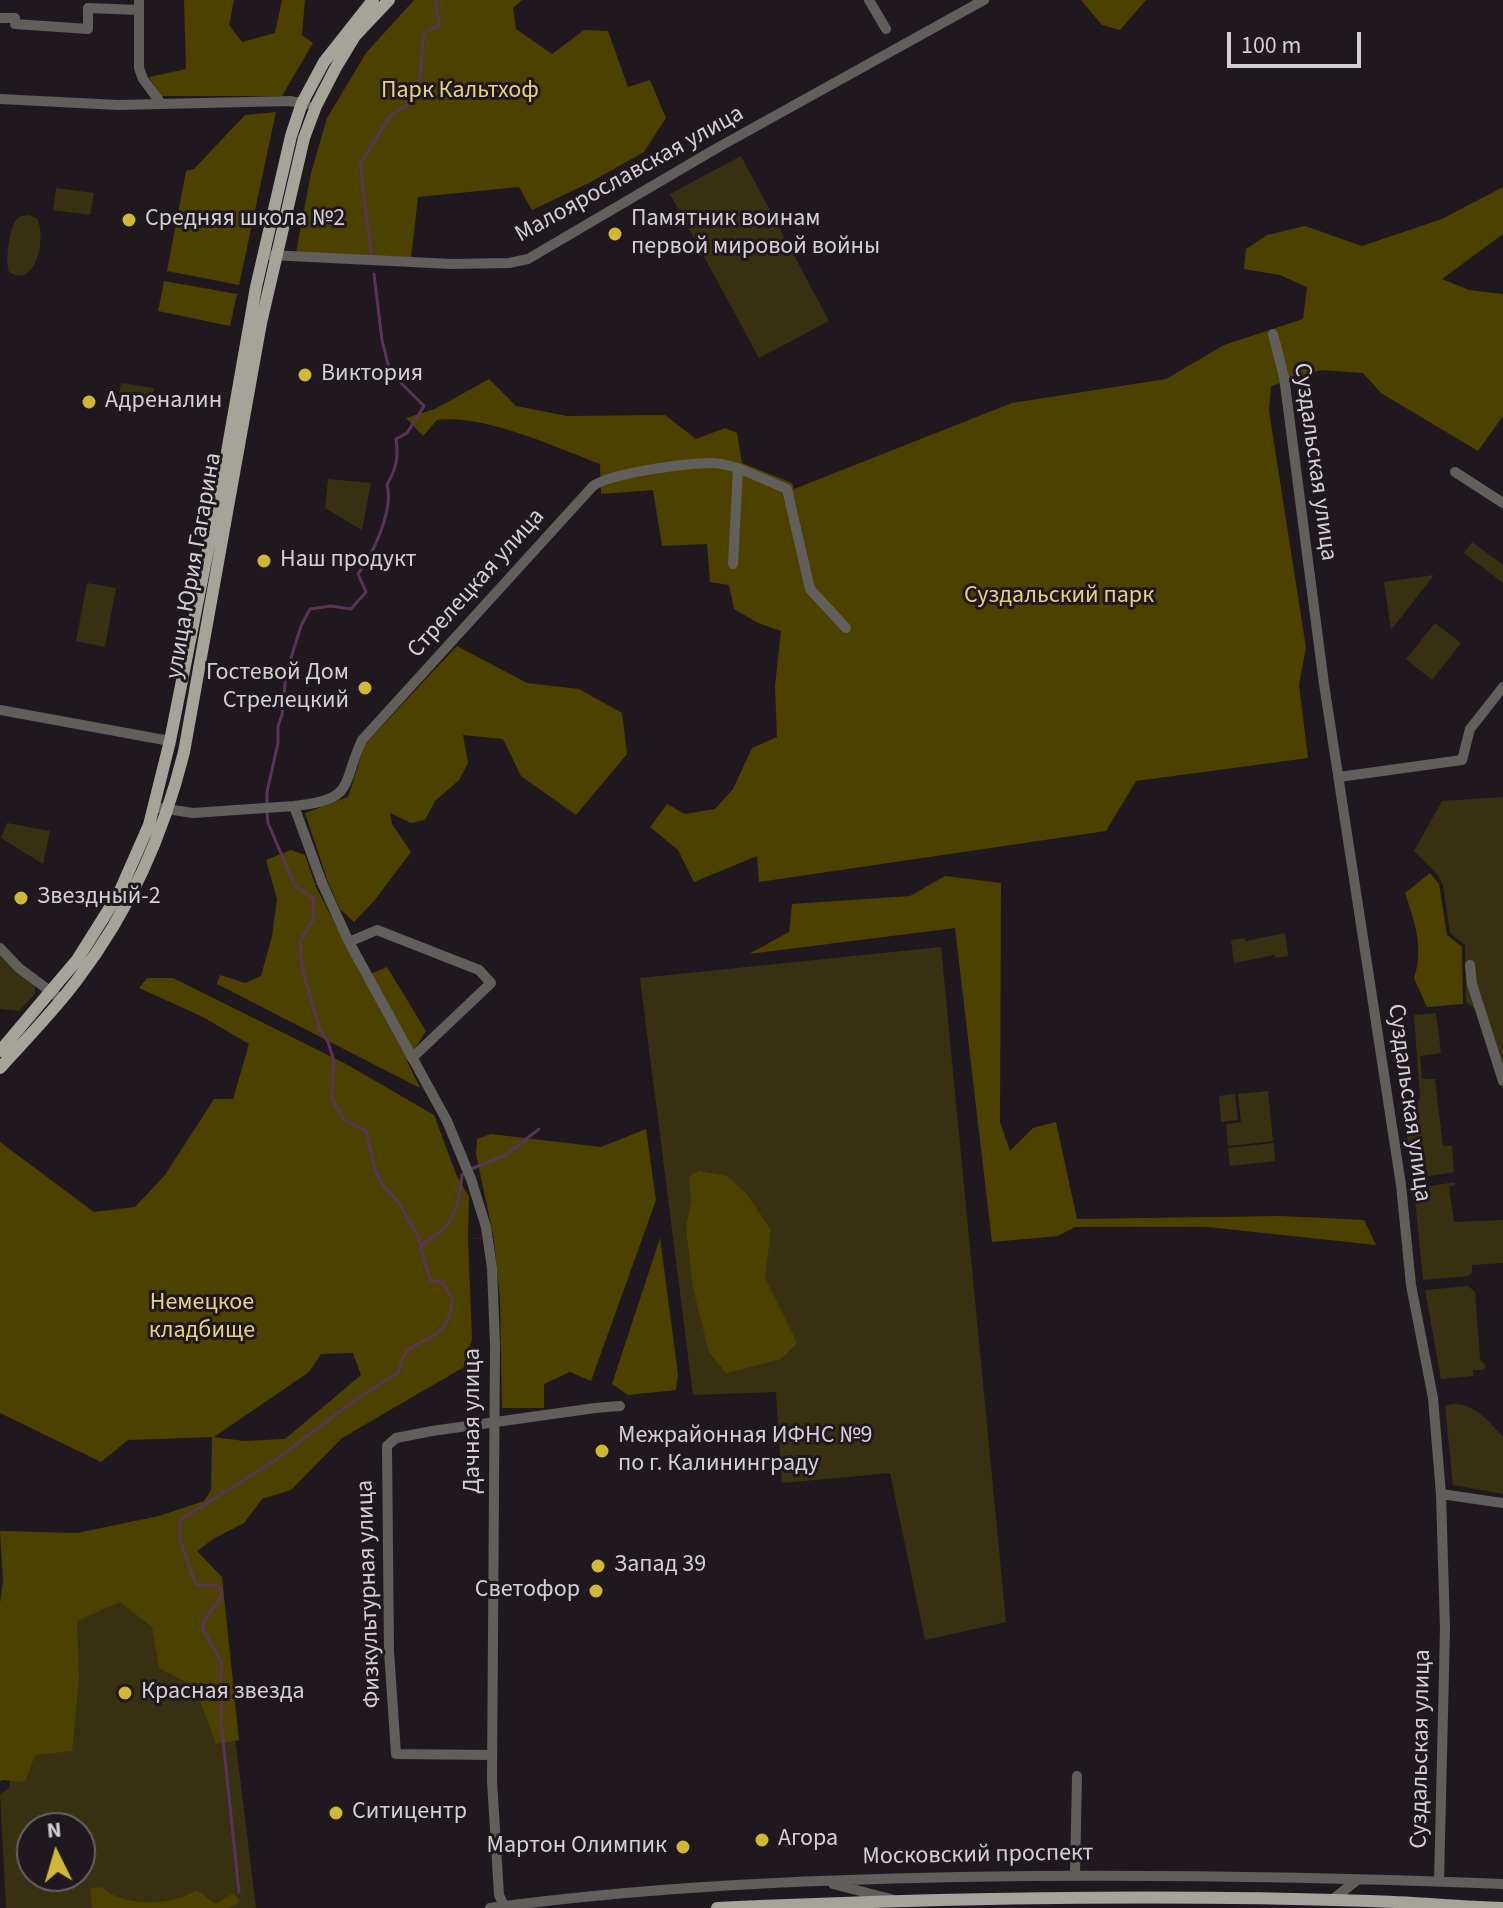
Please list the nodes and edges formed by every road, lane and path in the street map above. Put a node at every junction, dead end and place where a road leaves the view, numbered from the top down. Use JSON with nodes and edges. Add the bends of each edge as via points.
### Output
{"nodes":[{"id":1,"x":373,"y":0,"type":"edge"},
{"id":2,"x":389,"y":0,"type":"edge"},
{"id":3,"x":869,"y":0,"type":"edge"},
{"id":4,"x":984,"y":0,"type":"edge"},
{"id":5,"x":139,"y":5,"type":"edge"},
{"id":6,"x":0,"y":18,"type":"edge"},
{"id":7,"x":886,"y":29,"type":"dead end"},
{"id":8,"x":0,"y":99,"type":"edge"},
{"id":9,"x":160,"y":102,"type":"junction"},
{"id":10,"x":302,"y":103,"type":"junction"},
{"id":11,"x":316,"y":106,"type":"junction"},
{"id":12,"x":269,"y":255,"type":"junction"},
{"id":13,"x":1273,"y":334,"type":"dead end"},
{"id":14,"x":738,"y":468,"type":"junction"},
{"id":15,"x":1455,"y":472,"type":"dead end"},
{"id":16,"x":1503,"y":503,"type":"edge"},
{"id":17,"x":733,"y":564,"type":"dead end"},
{"id":18,"x":846,"y":628,"type":"dead end"},
{"id":19,"x":1503,"y":687,"type":"edge"},
{"id":20,"x":0,"y":710,"type":"edge"},
{"id":21,"x":170,"y":741,"type":"junction"},
{"id":22,"x":1339,"y":777,"type":"junction"},
{"id":23,"x":155,"y":806,"type":"junction"},
{"id":24,"x":294,"y":806,"type":"junction"},
{"id":25,"x":169,"y":811,"type":"junction"},
{"id":26,"x":349,"y":942,"type":"junction"},
{"id":27,"x":0,"y":948,"type":"edge"},
{"id":28,"x":1470,"y":965,"type":"dead end"},
{"id":29,"x":57,"y":996,"type":"junction"},
{"id":30,"x":0,"y":1051,"type":"edge"},
{"id":31,"x":412,"y":1058,"type":"junction"},
{"id":32,"x":0,"y":1068,"type":"edge"},
{"id":33,"x":1503,"y":1081,"type":"edge"},
{"id":34,"x":620,"y":1406,"type":"dead end"},
{"id":35,"x":493,"y":1424,"type":"junction"},
{"id":36,"x":1441,"y":1494,"type":"junction"},
{"id":37,"x":1503,"y":1503,"type":"edge"},
{"id":38,"x":492,"y":1755,"type":"junction"},
{"id":39,"x":1077,"y":1776,"type":"dead end"},
{"id":40,"x":1075,"y":1875,"type":"junction"},
{"id":41,"x":1357,"y":1880,"type":"junction"},
{"id":42,"x":818,"y":1881,"type":"junction"},
{"id":43,"x":1439,"y":1882,"type":"junction"},
{"id":44,"x":1503,"y":1884,"type":"edge"},
{"id":45,"x":1332,"y":1900,"type":"junction"},
{"id":46,"x":897,"y":1901,"type":"junction"},
{"id":47,"x":1033,"y":1903,"type":"edge"},
{"id":48,"x":852,"y":1905,"type":"edge"},
{"id":49,"x":504,"y":1907,"type":"edge"},
{"id":50,"x":490,"y":1908,"type":"edge"},
{"id":51,"x":717,"y":1908,"type":"edge"},
{"id":52,"x":1503,"y":1908,"type":"edge"}],
"edges":[{"from":1,"to":10,"type":"main road","name":"улица Юрия Гагарина","via":[[324,62]]},
{"from":2,"to":11,"type":"main road","name":"улица Юрия Гагарина","via":[[355,36]]},
{"from":3,"to":7,"type":"street"},
{"from":4,"to":12,"type":"street","name":"Малоярославская улица","via":[[528,259],[452,264]]},
{"from":5,"to":6,"type":"street","via":[[88,8],[88,29],[15,24],[15,18]]},
{"from":5,"to":9,"type":"street","via":[[139,68]]},
{"from":8,"to":9,"type":"street"},
{"from":9,"to":10,"type":"street"},
{"from":10,"to":11,"type":"street"},
{"from":10,"to":12,"type":"main road","name":"улица Юрия Гагарина","via":[[280,176]]},
{"from":11,"to":12,"type":"main road","name":"улица Юрия Гагарина"},
{"from":12,"to":21,"type":"main road","name":"улица Юрия Гагарина","via":[[245,340]]},
{"from":12,"to":25,"type":"main road","name":"улица Юрия Гагарина","via":[[184,752]]},
{"from":13,"to":22,"type":"street","name":"Суздальская улица","via":[[1284,377]]},
{"from":14,"to":17,"type":"street"},
{"from":14,"to":18,"type":"street","name":"Стрелецкая улица","via":[[787,489],[810,589]]},
{"from":14,"to":24,"type":"street","name":"Стрелецкая улица","via":[[714,463],[619,475],[593,486],[362,740],[339,795]]},
{"from":15,"to":16,"type":"street"},
{"from":19,"to":22,"type":"street","via":[[1470,729],[1462,760]]},
{"from":20,"to":21,"type":"street"},
{"from":21,"to":23,"type":"main road","name":"улица Юрия Гагарина"},
{"from":22,"to":36,"type":"street","name":"Суздальская улица","via":[[1401,1185],[1411,1285],[1433,1398]]},
{"from":23,"to":25,"type":"street","name":"Стрелецкая улица"},
{"from":23,"to":29,"type":"main road","name":"улица Юрия Гагарина","via":[[119,893]]},
{"from":24,"to":25,"type":"street","name":"Стрелецкая улица"},
{"from":24,"to":26,"type":"street"},
{"from":25,"to":29,"type":"main road","name":"улица Юрия Гагарина","via":[[131,897],[83,972]]},
{"from":26,"to":31,"type":"street","name":"Дачная улица"},
{"from":26,"to":31,"type":"street","via":[[377,930],[479,970],[491,983]]},
{"from":27,"to":29,"type":"street"},
{"from":28,"to":33,"type":"street"},
{"from":29,"to":30,"type":"main road","name":"улица Юрия Гагарина"},
{"from":29,"to":32,"type":"main road","name":"улица Юрия Гагарина"},
{"from":31,"to":35,"type":"street","name":"Дачная улица","via":[[463,1157],[486,1227],[492,1268]]},
{"from":34,"to":35,"type":"street"},
{"from":35,"to":38,"type":"street","name":"Дачная улица"},
{"from":35,"to":38,"type":"street","name":"Физкультурная улица","via":[[396,1438],[386,1452],[396,1754]]},
{"from":36,"to":37,"type":"street"},
{"from":36,"to":43,"type":"street","name":"Суздальская улица","via":[[1445,1629]]},
{"from":38,"to":49,"type":"street","name":"Дачная улица","via":[[499,1895]]},
{"from":39,"to":40,"type":"street"},
{"from":40,"to":41,"type":"street","name":"Московский проспект"},
{"from":40,"to":42,"type":"street","name":"Московский проспект"},
{"from":41,"to":43,"type":"street","name":"Московский проспект"},
{"from":41,"to":45,"type":"street"},
{"from":42,"to":46,"type":"street"},
{"from":42,"to":49,"type":"street","name":"Московский проспект","via":[[669,1889]]},
{"from":43,"to":44,"type":"street","name":"Московский проспект"},
{"from":45,"to":47,"type":"main road","name":"Московский проспект"},
{"from":45,"to":52,"type":"main road","name":"Московский проспект"},
{"from":46,"to":47,"type":"main road","name":"Московский проспект"},
{"from":46,"to":48,"type":"main road","name":"Московский проспект"},
{"from":48,"to":51,"type":"main road","name":"Московский проспект"},
{"from":49,"to":50,"type":"street","name":"Московский проспект"}]}
